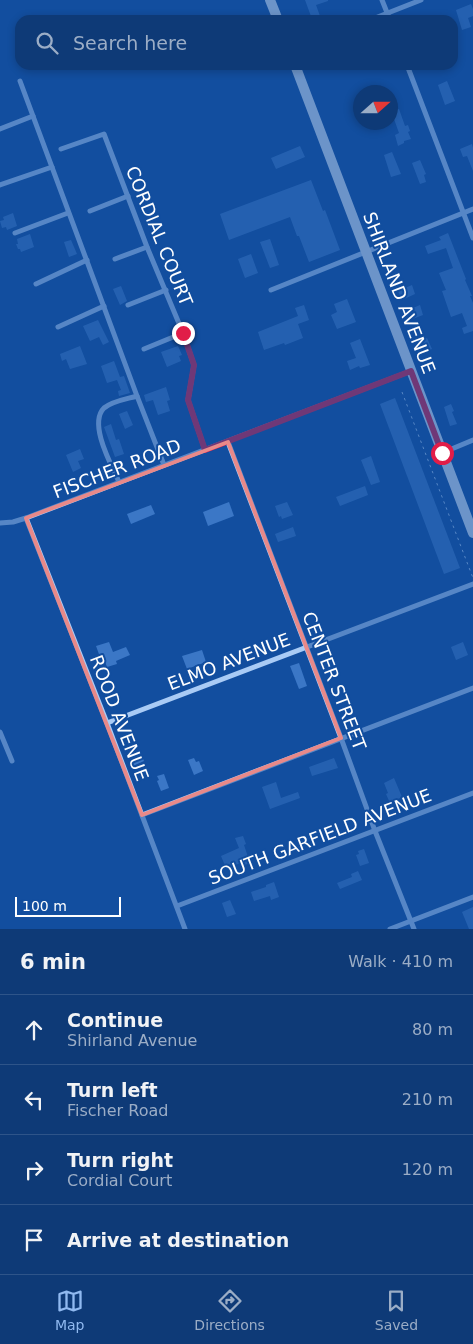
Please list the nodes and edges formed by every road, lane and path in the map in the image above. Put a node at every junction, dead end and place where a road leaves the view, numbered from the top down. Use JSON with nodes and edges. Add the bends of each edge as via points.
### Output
{"nodes":[{"id":1,"x":270,"y":0,"type":"edge"},
{"id":2,"x":382,"y":0,"type":"edge"},
{"id":3,"x":421,"y":0,"type":"edge"},
{"id":4,"x":387,"y":13,"type":"junction"},
{"id":5,"x":276,"y":15,"type":"edge"},
{"id":6,"x":382,"y":15,"type":"edge"},
{"id":7,"x":297,"y":70,"type":"edge"},
{"id":8,"x":409,"y":70,"type":"edge"},
{"id":9,"x":20,"y":81,"type":"dead end"},
{"id":10,"x":33,"y":116,"type":"junction"},
{"id":11,"x":0,"y":129,"type":"edge"},
{"id":12,"x":61,"y":149,"type":"dead end"},
{"id":13,"x":52,"y":167,"type":"junction"},
{"id":14,"x":0,"y":184,"type":"edge"},
{"id":15,"x":128,"y":196,"type":"junction"},
{"id":16,"x":473,"y":208,"type":"edge"},
{"id":17,"x":90,"y":211,"type":"dead end"},
{"id":18,"x":463,"y":212,"type":"junction"},
{"id":19,"x":68,"y":213,"type":"junction"},
{"id":20,"x":15,"y":233,"type":"dead end"},
{"id":21,"x":473,"y":238,"type":"edge"},
{"id":22,"x":148,"y":247,"type":"junction"},
{"id":23,"x":366,"y":252,"type":"junction"},
{"id":24,"x":115,"y":259,"type":"dead end"},
{"id":25,"x":87,"y":260,"type":"junction"},
{"id":26,"x":36,"y":284,"type":"dead end"},
{"id":27,"x":166,"y":290,"type":"junction"},
{"id":28,"x":271,"y":290,"type":"dead end"},
{"id":29,"x":128,"y":305,"type":"dead end"},
{"id":30,"x":104,"y":306,"type":"junction"},
{"id":31,"x":58,"y":327,"type":"dead end"},
{"id":32,"x":183,"y":333,"type":"junction"},
{"id":33,"x":144,"y":349,"type":"dead end"},
{"id":34,"x":411,"y":371,"type":"junction"},
{"id":35,"x":402,"y":392,"type":"dead end"},
{"id":36,"x":137,"y":396,"type":"junction"},
{"id":37,"x":473,"y":440,"type":"edge"},
{"id":38,"x":228,"y":442,"type":"junction"},
{"id":39,"x":205,"y":450,"type":"junction"},
{"id":40,"x":442,"y":453,"type":"junction"},
{"id":41,"x":164,"y":465,"type":"junction"},
{"id":42,"x":119,"y":482,"type":"junction"},
{"id":43,"x":26,"y":518,"type":"junction"},
{"id":44,"x":0,"y":523,"type":"edge"},
{"id":45,"x":473,"y":533,"type":"edge"},
{"id":46,"x":473,"y":579,"type":"edge"},
{"id":47,"x":473,"y":584,"type":"edge"},
{"id":48,"x":306,"y":647,"type":"junction"},
{"id":49,"x":473,"y":688,"type":"edge"},
{"id":50,"x":107,"y":723,"type":"junction"},
{"id":51,"x":0,"y":732,"type":"edge"},
{"id":52,"x":341,"y":738,"type":"junction"},
{"id":53,"x":12,"y":761,"type":"dead end"},
{"id":54,"x":473,"y":793,"type":"edge"},
{"id":55,"x":142,"y":815,"type":"junction"},
{"id":56,"x":376,"y":831,"type":"junction"},
{"id":57,"x":473,"y":897,"type":"edge"},
{"id":58,"x":177,"y":906,"type":"junction"},
{"id":59,"x":411,"y":921,"type":"junction"},
{"id":60,"x":186,"y":929,"type":"edge"},
{"id":61,"x":390,"y":929,"type":"edge"},
{"id":62,"x":414,"y":929,"type":"edge"}],
"edges":[{"from":1,"to":5,"type":"street"},
{"from":2,"to":4,"type":"street"},
{"from":3,"to":4,"type":"street"},
{"from":4,"to":6,"type":"street"},
{"from":7,"to":23,"type":"street","name":"SHIRLAND AVENUE"},
{"from":8,"to":18,"type":"street"},
{"from":9,"to":10,"type":"street"},
{"from":10,"to":11,"type":"street"},
{"from":10,"to":13,"type":"street"},
{"from":12,"to":15,"type":"street","name":"CORDIAL COURT","via":[[104,134]]},
{"from":13,"to":14,"type":"street"},
{"from":13,"to":19,"type":"street"},
{"from":15,"to":17,"type":"street"},
{"from":15,"to":22,"type":"street","name":"CORDIAL COURT"},
{"from":16,"to":18,"type":"street"},
{"from":18,"to":21,"type":"street"},
{"from":18,"to":23,"type":"street"},
{"from":19,"to":20,"type":"street"},
{"from":19,"to":25,"type":"street"},
{"from":22,"to":24,"type":"street"},
{"from":22,"to":27,"type":"street","name":"CORDIAL COURT"},
{"from":23,"to":28,"type":"street"},
{"from":23,"to":34,"type":"street","name":"SHIRLAND AVENUE"},
{"from":25,"to":26,"type":"street"},
{"from":25,"to":30,"type":"street"},
{"from":27,"to":29,"type":"street"},
{"from":27,"to":32,"type":"street","name":"CORDIAL COURT"},
{"from":30,"to":31,"type":"street"},
{"from":30,"to":36,"type":"street"},
{"from":32,"to":33,"type":"street"},
{"from":32,"to":39,"type":"street","name":"CORDIAL COURT","via":[[194,365],[188,400]]},
{"from":34,"to":38,"type":"street","name":"FISCHER ROAD"},
{"from":34,"to":40,"type":"street","name":"SHIRLAND AVENUE"},
{"from":35,"to":46,"type":"path"},
{"from":36,"to":41,"type":"street"},
{"from":36,"to":42,"type":"street","via":[[107,406],[98,420],[100,437]]},
{"from":37,"to":40,"type":"street"},
{"from":38,"to":39,"type":"street","name":"FISCHER ROAD"},
{"from":38,"to":48,"type":"street","name":"CENTER STREET"},
{"from":39,"to":41,"type":"street","name":"FISCHER ROAD"},
{"from":40,"to":45,"type":"street","name":"SHIRLAND AVENUE"},
{"from":41,"to":42,"type":"street","name":"FISCHER ROAD"},
{"from":42,"to":43,"type":"street","name":"FISCHER ROAD"},
{"from":43,"to":44,"type":"street","name":"FISCHER ROAD"},
{"from":43,"to":50,"type":"street","name":"ROOD AVENUE"},
{"from":47,"to":48,"type":"street","name":"ELMO AVENUE"},
{"from":48,"to":50,"type":"street","name":"ELMO AVENUE"},
{"from":48,"to":52,"type":"street","name":"CENTER STREET"},
{"from":49,"to":52,"type":"street"},
{"from":50,"to":55,"type":"street","name":"ROOD AVENUE"},
{"from":51,"to":53,"type":"street"},
{"from":52,"to":55,"type":"street"},
{"from":52,"to":56,"type":"street","name":"CENTER STREET"},
{"from":54,"to":56,"type":"street","name":"SOUTH GARFIELD AVENUE"},
{"from":55,"to":58,"type":"street","name":"ROOD AVENUE"},
{"from":56,"to":58,"type":"street","name":"SOUTH GARFIELD AVENUE"},
{"from":56,"to":59,"type":"street","name":"CENTER STREET"},
{"from":57,"to":59,"type":"street"},
{"from":58,"to":60,"type":"street","name":"ROOD AVENUE"},
{"from":59,"to":61,"type":"street"},
{"from":59,"to":62,"type":"street","name":"CENTER STREET"}]}
